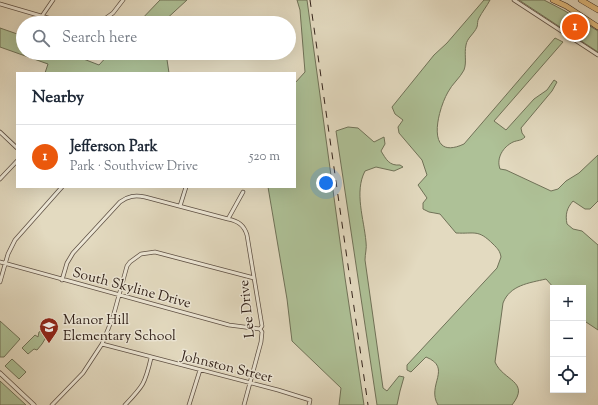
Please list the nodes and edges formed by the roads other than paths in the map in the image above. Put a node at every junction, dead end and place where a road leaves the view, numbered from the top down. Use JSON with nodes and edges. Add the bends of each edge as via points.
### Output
{"nodes":[{"id":1,"x":52,"y":0,"type":"edge"},
{"id":2,"x":123,"y":0,"type":"edge"},
{"id":3,"x":514,"y":0,"type":"edge"},
{"id":4,"x":552,"y":0,"type":"edge"},
{"id":5,"x":581,"y":0,"type":"edge"},
{"id":6,"x":0,"y":4,"type":"edge"},
{"id":7,"x":598,"y":10,"type":"edge"},
{"id":8,"x":42,"y":16,"type":"joint"},
{"id":9,"x":109,"y":16,"type":"edge"},
{"id":10,"x":598,"y":27,"type":"edge"},
{"id":11,"x":598,"y":55,"type":"edge"},
{"id":12,"x":0,"y":132,"type":"edge"},
{"id":13,"x":16,"y":147,"type":"edge"},
{"id":14,"x":16,"y":162,"type":"edge"},
{"id":15,"x":0,"y":179,"type":"edge"},
{"id":16,"x":61,"y":188,"type":"edge"},
{"id":17,"x":186,"y":188,"type":"edge"},
{"id":18,"x":243,"y":192,"type":"dead end"},
{"id":19,"x":180,"y":206,"type":"junction"},
{"id":20,"x":228,"y":218,"type":"junction"},
{"id":21,"x":0,"y":262,"type":"edge"},
{"id":22,"x":5,"y":264,"type":"junction"},
{"id":23,"x":254,"y":278,"type":"junction"},
{"id":24,"x":62,"y":280,"type":"junction"},
{"id":25,"x":0,"y":282,"type":"edge"},
{"id":26,"x":119,"y":296,"type":"junction"},
{"id":27,"x":260,"y":329,"type":"junction"},
{"id":28,"x":102,"y":344,"type":"junction"},
{"id":29,"x":151,"y":358,"type":"junction"},
{"id":30,"x":200,"y":370,"type":"junction"},
{"id":31,"x":0,"y":373,"type":"edge"},
{"id":32,"x":250,"y":383,"type":"junction"},
{"id":33,"x":34,"y":405,"type":"edge"},
{"id":34,"x":52,"y":405,"type":"edge"},
{"id":35,"x":125,"y":405,"type":"edge"},
{"id":36,"x":189,"y":405,"type":"edge"},
{"id":37,"x":244,"y":405,"type":"edge"},
{"id":38,"x":309,"y":405,"type":"edge"}],
"edges":[{"from":1,"to":8,"type":"street"},
{"from":2,"to":9,"type":"street"},
{"from":3,"to":11,"type":"street"},
{"from":4,"to":10,"type":"highway"},
{"from":5,"to":7,"type":"highway"},
{"from":6,"to":8,"type":"street"},
{"from":12,"to":13,"type":"street"},
{"from":14,"to":15,"type":"street"},
{"from":16,"to":22,"type":"street","via":[[19,234]]},
{"from":17,"to":19,"type":"street"},
{"from":18,"to":20,"type":"street"},
{"from":19,"to":20,"type":"street","name":"Lee Drive"},
{"from":19,"to":24,"type":"street","name":"Lee Drive","via":[[140,196],[124,199],[73,253]]},
{"from":20,"to":23,"type":"street","name":"Lee Drive","via":[[240,223],[246,230]]},
{"from":21,"to":22,"type":"street","name":"South Skyline Drive"},
{"from":22,"to":24,"type":"street","name":"South Skyline Drive"},
{"from":22,"to":25,"type":"street"},
{"from":23,"to":26,"type":"street","via":[[155,252],[146,252],[137,256],[127,266]]},
{"from":23,"to":27,"type":"street","name":"Lee Drive","via":[[262,326]]},
{"from":24,"to":26,"type":"street","name":"South Skyline Drive"},
{"from":26,"to":27,"type":"street","name":"South Skyline Drive","via":[[229,325]]},
{"from":26,"to":28,"type":"street"},
{"from":27,"to":32,"type":"street","name":"Lee Drive","via":[[261,342]]},
{"from":28,"to":29,"type":"street","name":"Johnston Street"},
{"from":28,"to":34,"type":"street","via":[[83,373]]},
{"from":29,"to":30,"type":"street","name":"Johnston Street"},
{"from":29,"to":35,"type":"street","via":[[144,383]]},
{"from":30,"to":32,"type":"street","name":"Johnston Street"},
{"from":30,"to":36,"type":"street"},
{"from":31,"to":33,"type":"street"},
{"from":32,"to":37,"type":"street","name":"Lee Drive"},
{"from":32,"to":38,"type":"street","name":"Johnston Street","via":[[310,400]]}]}
